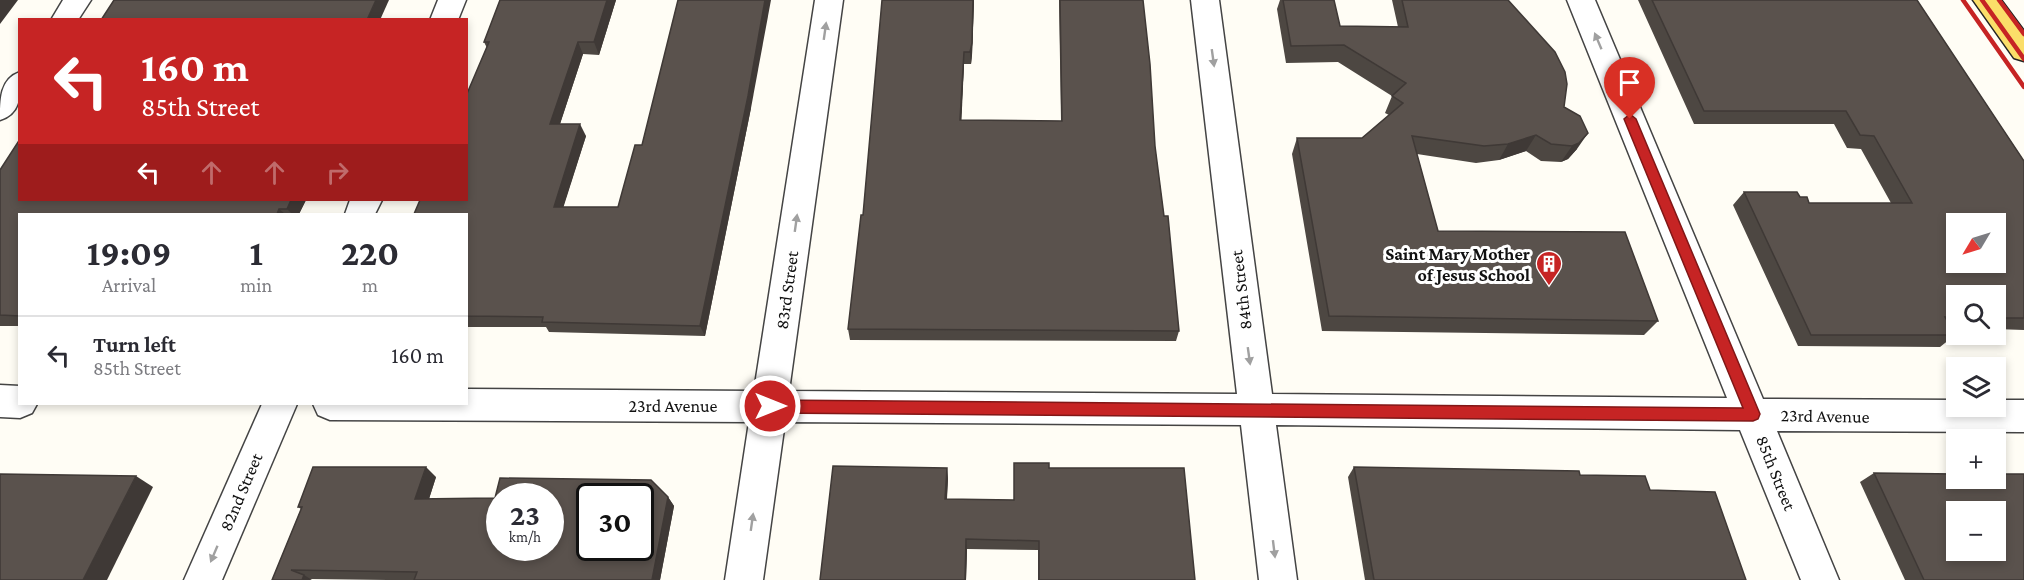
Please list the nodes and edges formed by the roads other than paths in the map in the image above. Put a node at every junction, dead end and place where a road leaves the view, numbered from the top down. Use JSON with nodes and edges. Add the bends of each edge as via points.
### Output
{"nodes":[{"id":1,"x":77,"y":0,"type":"edge"},
{"id":2,"x":452,"y":0,"type":"edge"},
{"id":3,"x":829,"y":0,"type":"edge"},
{"id":4,"x":1205,"y":0,"type":"edge"},
{"id":5,"x":1581,"y":0,"type":"edge"},
{"id":6,"x":1988,"y":0,"type":"edge"},
{"id":7,"x":64,"y":18,"type":"edge"},
{"id":8,"x":445,"y":18,"type":"edge"},
{"id":9,"x":2024,"y":51,"type":"edge"},
{"id":10,"x":18,"y":85,"type":"edge"},
{"id":11,"x":0,"y":109,"type":"edge"},
{"id":12,"x":0,"y":401,"type":"edge"},
{"id":13,"x":18,"y":402,"type":"edge"},
{"id":14,"x":279,"y":405,"type":"edge"},
{"id":15,"x":468,"y":405,"type":"edge"},
{"id":16,"x":770,"y":406,"type":"junction"},
{"id":17,"x":1256,"y":410,"type":"junction"},
{"id":18,"x":1753,"y":414,"type":"junction"},
{"id":19,"x":2024,"y":416,"type":"edge"},
{"id":20,"x":203,"y":580,"type":"edge"},
{"id":21,"x":744,"y":580,"type":"edge"},
{"id":22,"x":1278,"y":580,"type":"edge"},
{"id":23,"x":1820,"y":580,"type":"edge"}],
"edges":[{"from":1,"to":7,"type":"street"},
{"from":2,"to":8,"type":"street"},
{"from":16,"to":3,"type":"street","name":"83rd Street","one_way":true},
{"from":4,"to":17,"type":"street","name":"84th Street","one_way":true},
{"from":18,"to":5,"type":"street","name":"85th Street","one_way":true},
{"from":6,"to":9,"type":"main road"},
{"from":10,"to":11,"type":"street"},
{"from":12,"to":13,"type":"street"},
{"from":14,"to":20,"type":"street","name":"82nd Street","one_way":true},
{"from":15,"to":16,"type":"street","name":"23rd Avenue"},
{"from":16,"to":17,"type":"street","name":"23rd Avenue"},
{"from":21,"to":16,"type":"street","name":"83rd Street","one_way":true},
{"from":17,"to":18,"type":"street","name":"23rd Avenue"},
{"from":17,"to":22,"type":"street","name":"84th Street","one_way":true},
{"from":18,"to":19,"type":"street","name":"23rd Avenue"},
{"from":18,"to":23,"type":"street","name":"85th Street"}]}
